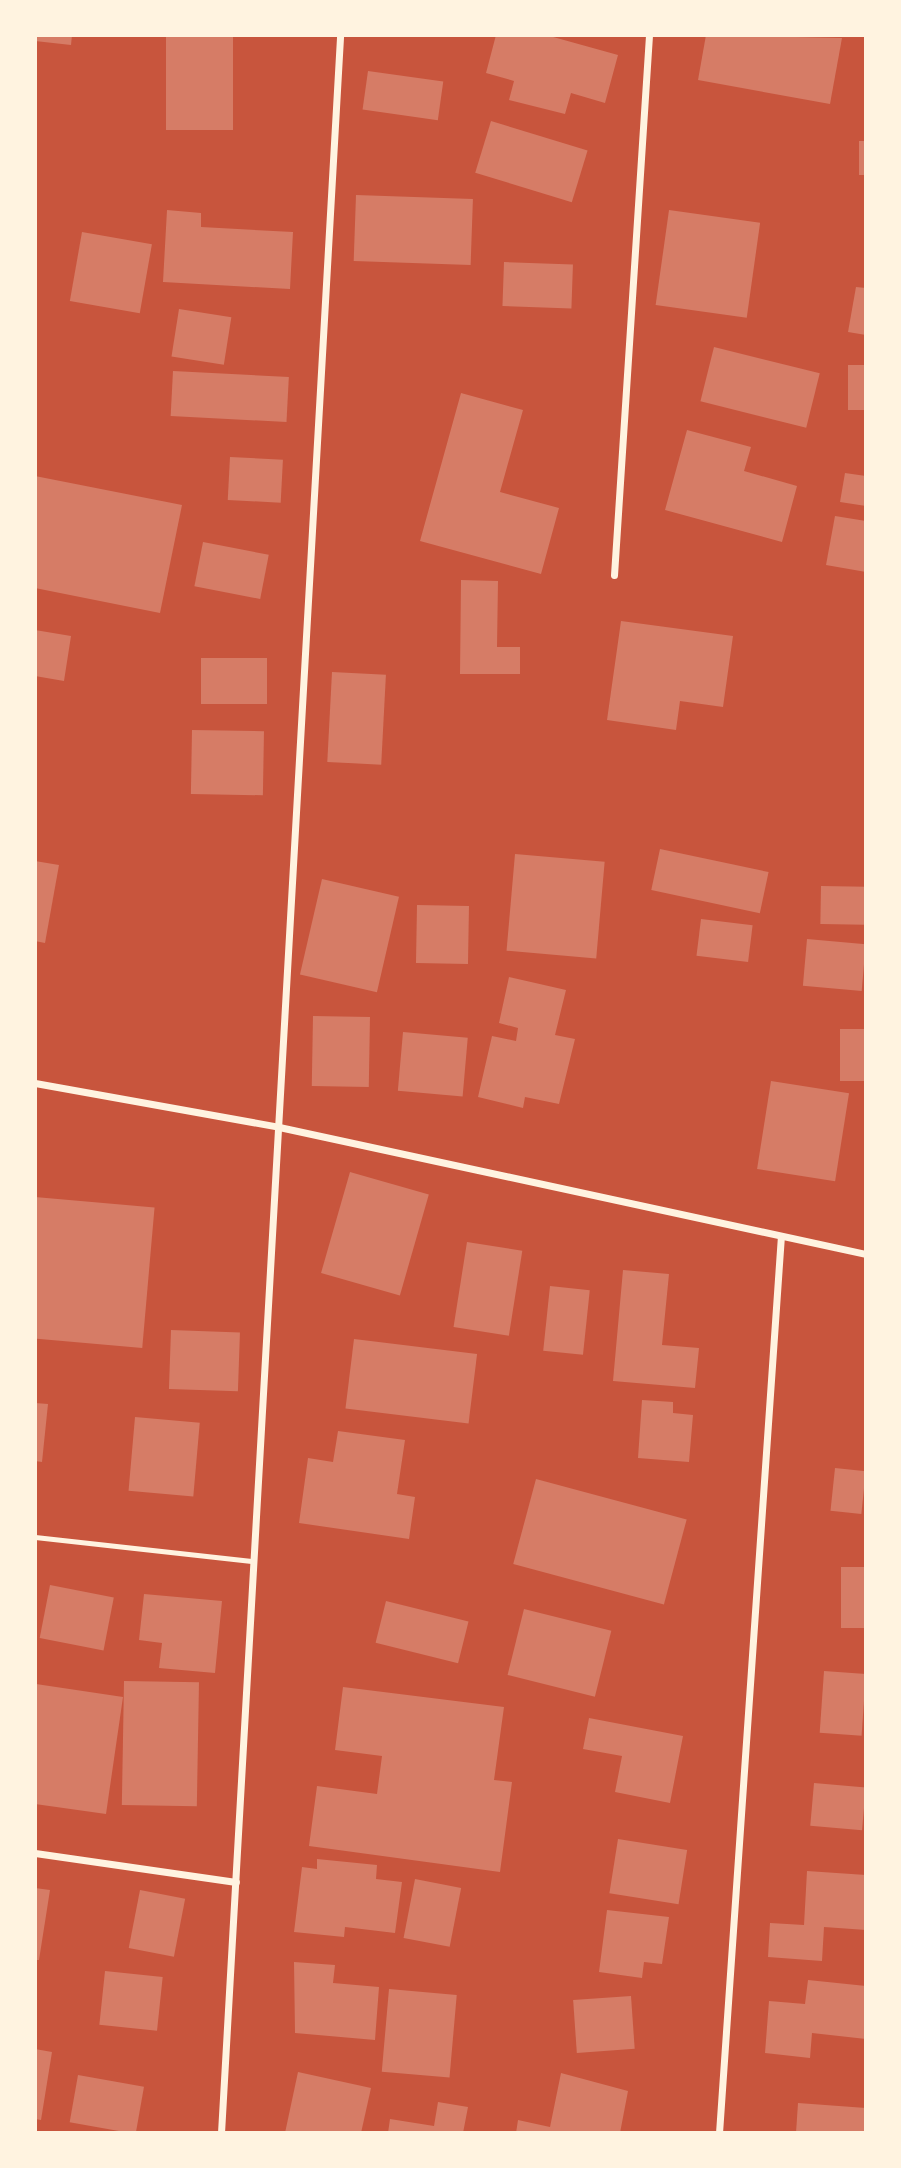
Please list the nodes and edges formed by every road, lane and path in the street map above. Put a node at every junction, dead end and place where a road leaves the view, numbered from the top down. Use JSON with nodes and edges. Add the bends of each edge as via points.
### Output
{"nodes":[{"id":1,"x":340,"y":35,"type":"edge"},
{"id":2,"x":649,"y":35,"type":"edge"},
{"id":3,"x":614,"y":575,"type":"dead end"},
{"id":4,"x":35,"y":1083,"type":"edge"},
{"id":5,"x":279,"y":1127,"type":"junction"},
{"id":6,"x":781,"y":1236,"type":"junction"},
{"id":7,"x":866,"y":1254,"type":"edge"},
{"id":8,"x":35,"y":1537,"type":"edge"},
{"id":9,"x":254,"y":1561,"type":"junction"},
{"id":10,"x":35,"y":1853,"type":"edge"},
{"id":11,"x":236,"y":1882,"type":"junction"},
{"id":12,"x":221,"y":2133,"type":"edge"},
{"id":13,"x":719,"y":2133,"type":"edge"}],
"edges":[{"from":1,"to":5,"type":"street"},
{"from":2,"to":3,"type":"street"},
{"from":4,"to":5,"type":"street"},
{"from":5,"to":6,"type":"street"},
{"from":5,"to":9,"type":"street"},
{"from":6,"to":7,"type":"street"},
{"from":6,"to":13,"type":"street"},
{"from":8,"to":9,"type":"lane"},
{"from":9,"to":11,"type":"street"},
{"from":10,"to":11,"type":"street"},
{"from":11,"to":12,"type":"street"}]}
